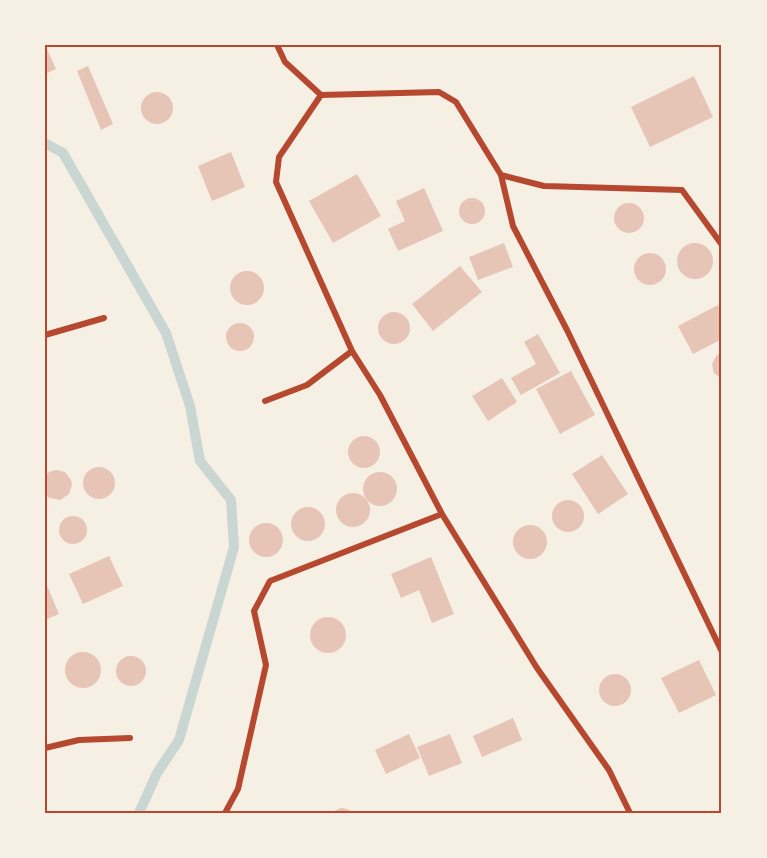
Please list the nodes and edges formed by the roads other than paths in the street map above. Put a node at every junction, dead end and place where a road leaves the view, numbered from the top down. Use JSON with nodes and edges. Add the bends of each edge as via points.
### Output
{"nodes":[{"id":1,"x":277,"y":45,"type":"edge"},
{"id":2,"x":321,"y":95,"type":"junction"},
{"id":3,"x":501,"y":175,"type":"junction"},
{"id":4,"x":722,"y":245,"type":"edge"},
{"id":5,"x":104,"y":318,"type":"dead end"},
{"id":6,"x":45,"y":335,"type":"edge"},
{"id":7,"x":352,"y":351,"type":"junction"},
{"id":8,"x":266,"y":401,"type":"dead end"},
{"id":9,"x":442,"y":514,"type":"junction"},
{"id":10,"x":722,"y":652,"type":"edge"},
{"id":11,"x":130,"y":738,"type":"dead end"},
{"id":12,"x":45,"y":748,"type":"edge"},
{"id":13,"x":225,"y":813,"type":"edge"},
{"id":14,"x":630,"y":813,"type":"edge"}],
"edges":[{"from":1,"to":2,"type":"street","via":[[285,62]]},
{"from":2,"to":3,"type":"street","via":[[439,92],[456,102]]},
{"from":2,"to":7,"type":"street","via":[[279,157],[276,182]]},
{"from":3,"to":4,"type":"street","via":[[544,186],[682,190]]},
{"from":3,"to":10,"type":"street","via":[[513,226]]},
{"from":5,"to":6,"type":"street"},
{"from":7,"to":8,"type":"street","via":[[307,385]]},
{"from":7,"to":9,"type":"street","via":[[380,395]]},
{"from":9,"to":13,"type":"street","via":[[270,581],[254,611],[266,665],[238,789]]},
{"from":9,"to":14,"type":"street","via":[[537,668],[609,770]]},
{"from":11,"to":12,"type":"street","via":[[79,740]]}]}
